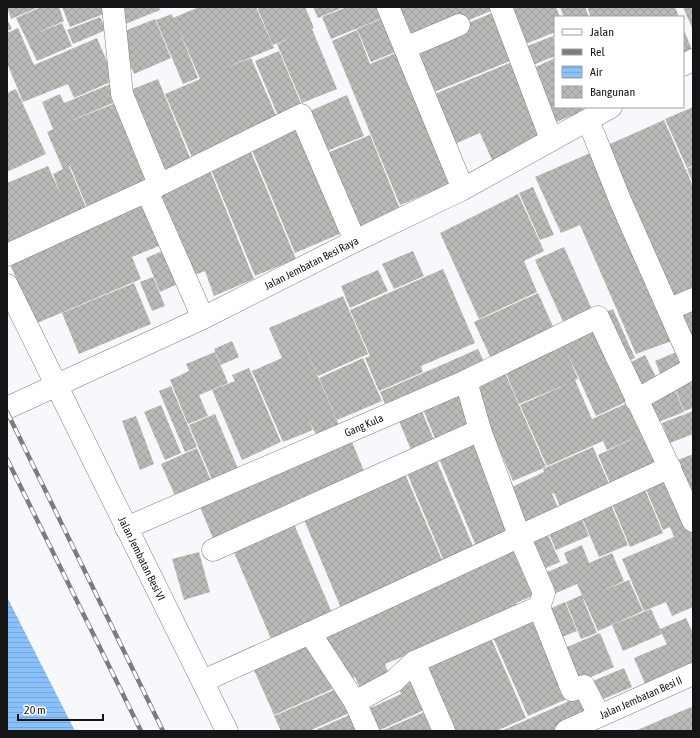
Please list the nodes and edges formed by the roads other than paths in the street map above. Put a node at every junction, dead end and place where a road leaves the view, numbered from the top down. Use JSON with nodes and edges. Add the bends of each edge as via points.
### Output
{"nodes":[{"id":1,"x":112,"y":7,"type":"edge"},
{"id":2,"x":388,"y":7,"type":"edge"},
{"id":3,"x":501,"y":7,"type":"edge"},
{"id":4,"x":459,"y":25,"type":"dead end"},
{"id":5,"x":405,"y":48,"type":"junction"},
{"id":6,"x":693,"y":60,"type":"edge"},
{"id":7,"x":684,"y":65,"type":"edge"},
{"id":8,"x":609,"y":108,"type":"edge"},
{"id":9,"x":588,"y":120,"type":"junction"},
{"id":10,"x":551,"y":139,"type":"junction"},
{"id":11,"x":153,"y":187,"type":"junction"},
{"id":12,"x":463,"y":189,"type":"junction"},
{"id":13,"x":355,"y":241,"type":"junction"},
{"id":14,"x":7,"y":255,"type":"edge"},
{"id":15,"x":7,"y":286,"type":"edge"},
{"id":16,"x":693,"y":299,"type":"edge"},
{"id":17,"x":670,"y":309,"type":"junction"},
{"id":18,"x":203,"y":318,"type":"junction"},
{"id":19,"x":693,"y":366,"type":"edge"},
{"id":20,"x":466,"y":381,"type":"junction"},
{"id":21,"x":57,"y":385,"type":"junction"},
{"id":22,"x":636,"y":400,"type":"junction"},
{"id":23,"x":7,"y":408,"type":"edge"},
{"id":24,"x":480,"y":430,"type":"junction"},
{"id":25,"x":670,"y":467,"type":"junction"},
{"id":26,"x":693,"y":521,"type":"edge"},
{"id":27,"x":126,"y":528,"type":"junction"},
{"id":28,"x":520,"y":538,"type":"junction"},
{"id":29,"x":213,"y":550,"type":"dead end"},
{"id":30,"x":539,"y":607,"type":"junction"},
{"id":31,"x":310,"y":633,"type":"junction"},
{"id":32,"x":414,"y":662,"type":"junction"},
{"id":33,"x":693,"y":674,"type":"edge"},
{"id":34,"x":203,"y":681,"type":"junction"},
{"id":35,"x":355,"y":702,"type":"junction"},
{"id":36,"x":599,"y":715,"type":"junction"},
{"id":37,"x":227,"y":731,"type":"edge"},
{"id":38,"x":368,"y":731,"type":"edge"},
{"id":39,"x":444,"y":731,"type":"edge"},
{"id":40,"x":566,"y":731,"type":"edge"}],
"edges":[{"from":1,"to":11,"type":"street","via":[[122,94]]},
{"from":2,"to":5,"type":"street"},
{"from":3,"to":10,"type":"street"},
{"from":4,"to":5,"type":"street"},
{"from":5,"to":12,"type":"street"},
{"from":6,"to":7,"type":"street"},
{"from":8,"to":9,"type":"street","name":"Jalan Jembatan Besi Raya"},
{"from":9,"to":10,"type":"street","name":"Jalan Jembatan Besi Raya"},
{"from":9,"to":17,"type":"street","via":[[620,200]]},
{"from":10,"to":12,"type":"street","name":"Jalan Jembatan Besi Raya"},
{"from":11,"to":13,"type":"street","via":[[301,115]]},
{"from":11,"to":14,"type":"street"},
{"from":11,"to":18,"type":"street"},
{"from":12,"to":13,"type":"street","name":"Jalan Jembatan Besi Raya"},
{"from":13,"to":18,"type":"street","name":"Jalan Jembatan Besi Raya"},
{"from":15,"to":21,"type":"street","name":"Jalan Jembatan Besi VI"},
{"from":16,"to":17,"type":"street"},
{"from":17,"to":19,"type":"street"},
{"from":18,"to":21,"type":"street","name":"Jalan Jembatan Besi Raya"},
{"from":19,"to":22,"type":"street"},
{"from":20,"to":22,"type":"street","name":"Gang Kula","via":[[598,317]]},
{"from":20,"to":24,"type":"street"},
{"from":20,"to":27,"type":"street","name":"Gang Kula"},
{"from":21,"to":23,"type":"street","name":"Jalan Jembatan Besi Raya"},
{"from":21,"to":27,"type":"street","name":"Jalan Jembatan Besi VI"},
{"from":22,"to":25,"type":"street"},
{"from":24,"to":28,"type":"street"},
{"from":24,"to":29,"type":"street"},
{"from":25,"to":26,"type":"street"},
{"from":25,"to":28,"type":"street"},
{"from":27,"to":34,"type":"street","name":"Jalan Jembatan Besi VI"},
{"from":28,"to":30,"type":"street","via":[[544,592]]},
{"from":28,"to":31,"type":"street"},
{"from":30,"to":32,"type":"street"},
{"from":30,"to":36,"type":"street","via":[[572,690],[584,686]]},
{"from":31,"to":34,"type":"street"},
{"from":31,"to":35,"type":"street"},
{"from":32,"to":35,"type":"street","via":[[394,681]]},
{"from":32,"to":39,"type":"street"},
{"from":33,"to":36,"type":"street","name":"Jalan Jembatan Besi II"},
{"from":34,"to":37,"type":"street","name":"Jalan Jembatan Besi VI"},
{"from":35,"to":38,"type":"street"},
{"from":36,"to":40,"type":"street","name":"Jalan Jembatan Besi II"}]}
